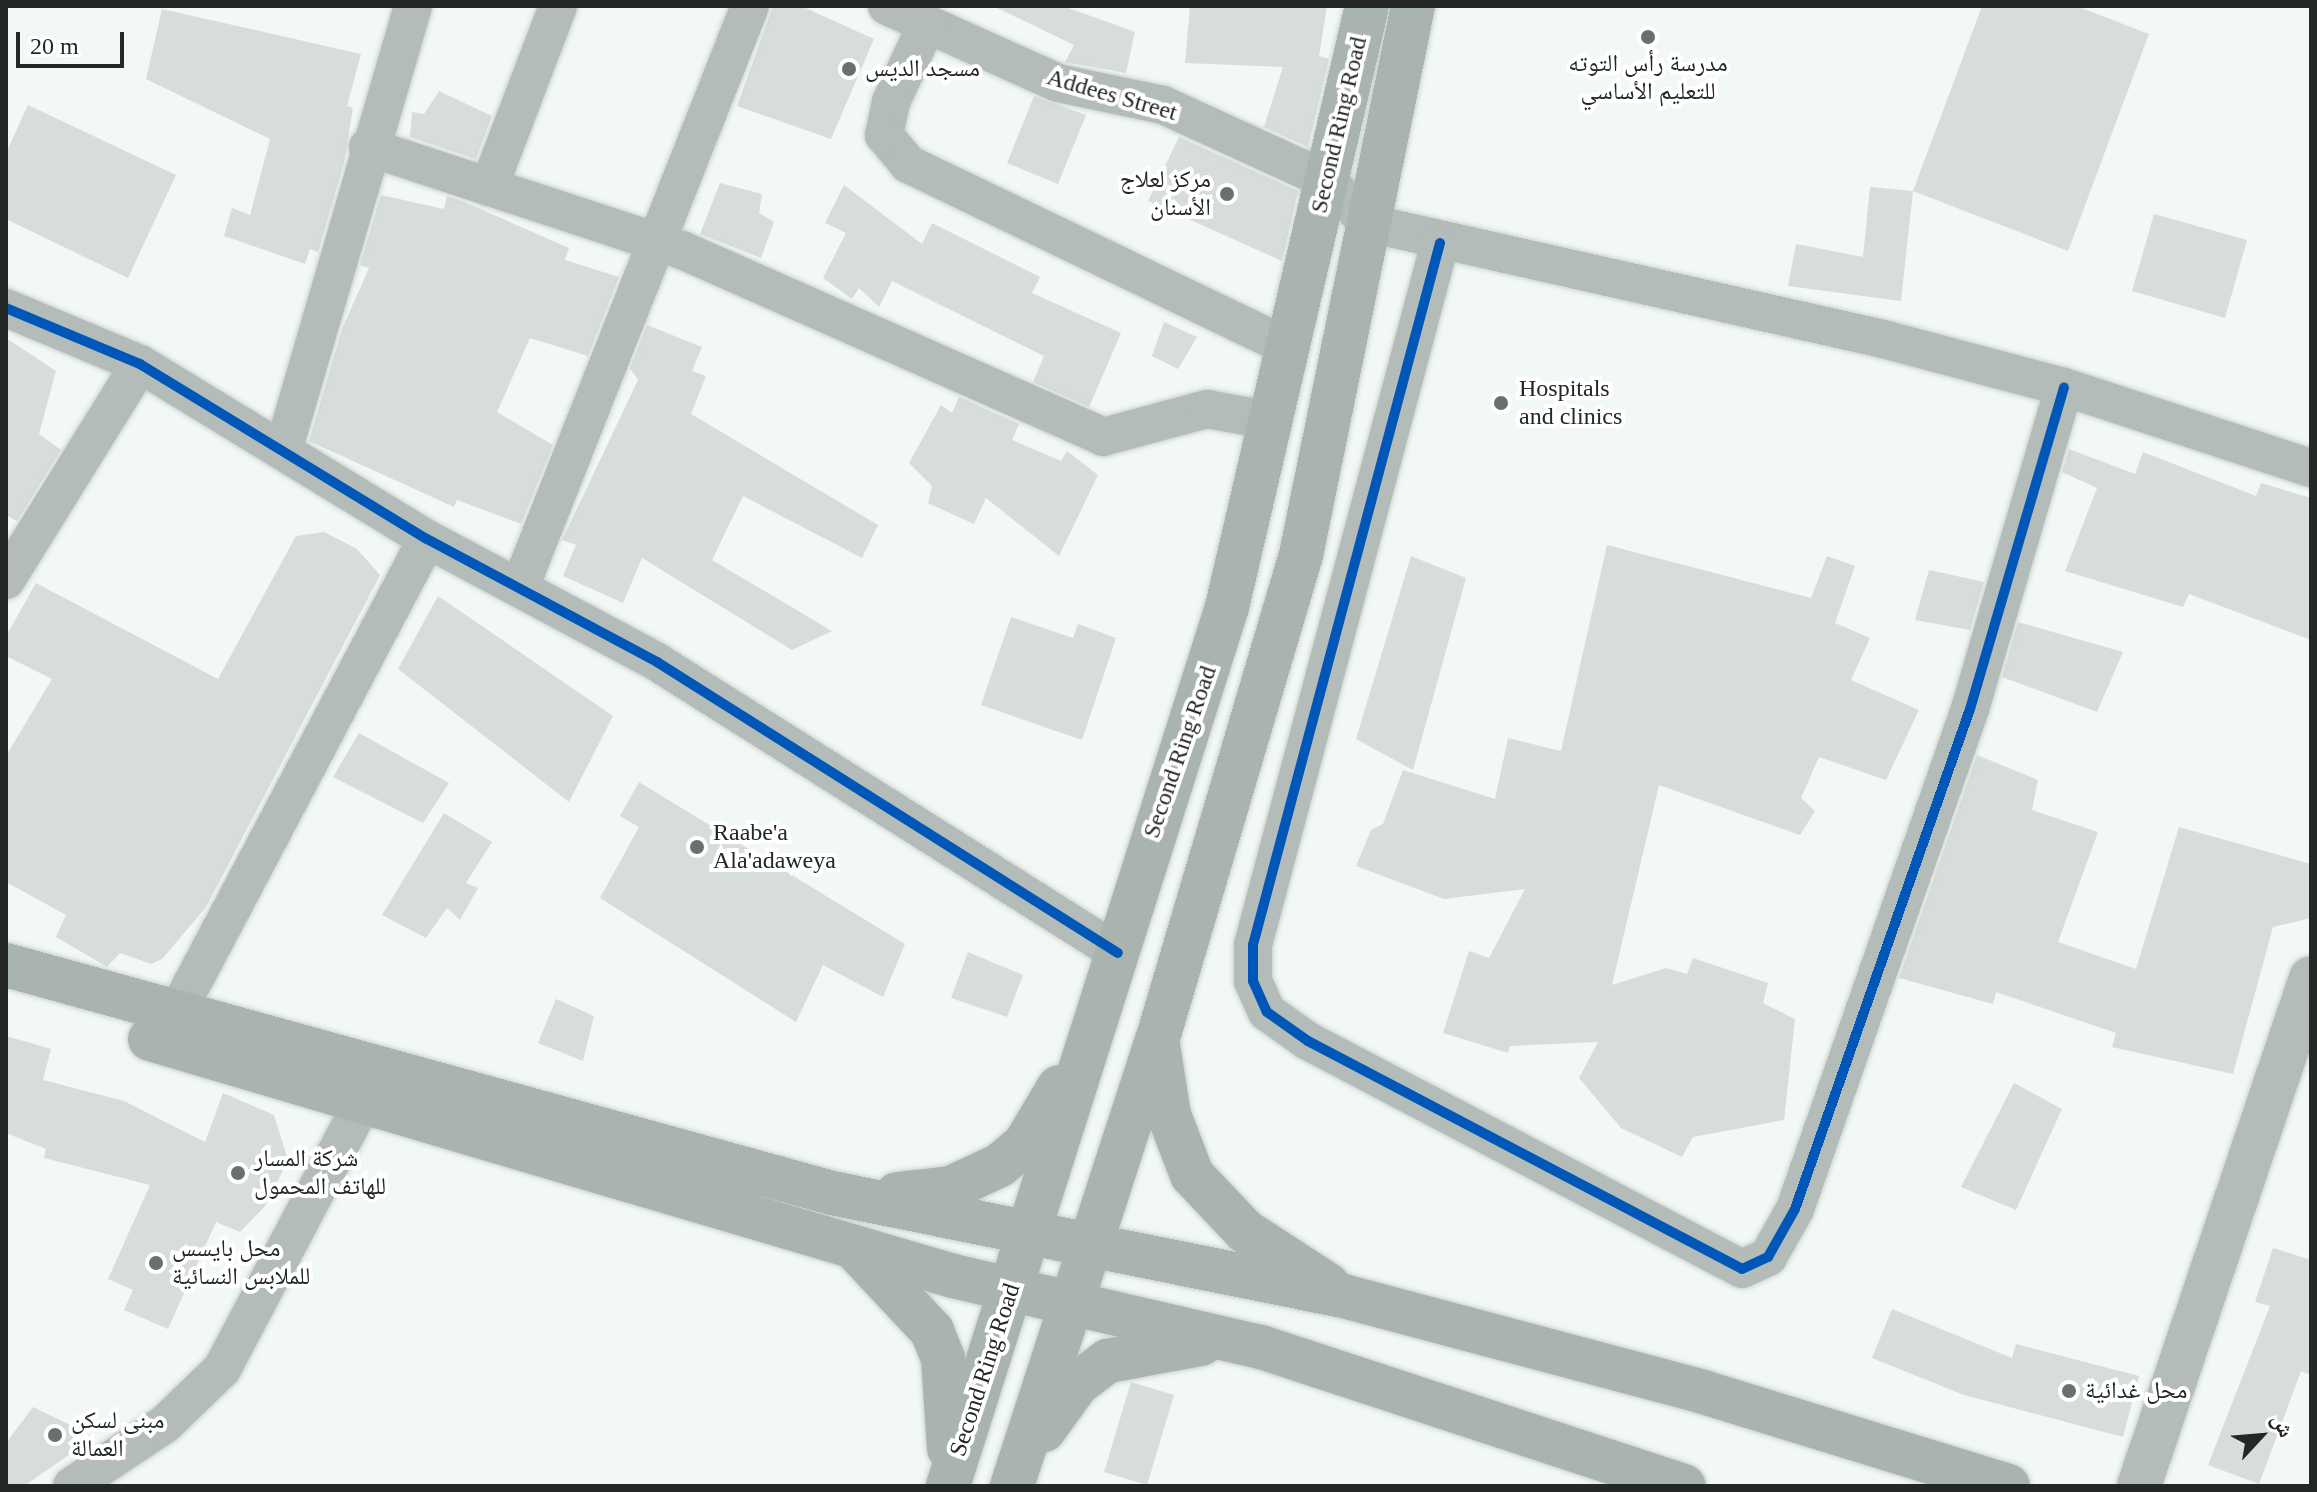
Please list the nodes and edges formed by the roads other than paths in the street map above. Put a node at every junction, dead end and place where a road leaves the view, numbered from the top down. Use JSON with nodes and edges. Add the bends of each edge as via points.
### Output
{"nodes":[{"id":1,"x":413,"y":6,"type":"edge"},
{"id":2,"x":558,"y":6,"type":"edge"},
{"id":3,"x":750,"y":6,"type":"edge"},
{"id":4,"x":887,"y":6,"type":"edge"},
{"id":5,"x":1367,"y":6,"type":"edge"},
{"id":6,"x":1413,"y":6,"type":"edge"},
{"id":7,"x":927,"y":24,"type":"junction"},
{"id":8,"x":368,"y":147,"type":"junction"},
{"id":9,"x":1327,"y":180,"type":"junction"},
{"id":10,"x":489,"y":187,"type":"junction"},
{"id":11,"x":1368,"y":223,"type":"junction"},
{"id":12,"x":657,"y":242,"type":"junction"},
{"id":13,"x":1440,"y":243,"type":"junction"},
{"id":14,"x":6,"y":308,"type":"edge"},
{"id":15,"x":1289,"y":347,"type":"junction"},
{"id":16,"x":140,"y":364,"type":"junction"},
{"id":17,"x":2064,"y":387,"type":"junction"},
{"id":18,"x":1273,"y":421,"type":"junction"},
{"id":19,"x":283,"y":451,"type":"junction"},
{"id":20,"x":2311,"y":468,"type":"edge"},
{"id":21,"x":427,"y":539,"type":"junction"},
{"id":22,"x":6,"y":580,"type":"edge"},
{"id":23,"x":520,"y":587,"type":"junction"},
{"id":24,"x":1118,"y":953,"type":"junction"},
{"id":25,"x":6,"y":965,"type":"edge"},
{"id":26,"x":2311,"y":978,"type":"edge"},
{"id":27,"x":6,"y":994,"type":"edge"},
{"id":28,"x":175,"y":1016,"type":"junction"},
{"id":29,"x":1096,"y":1027,"type":"junction"},
{"id":30,"x":1157,"y":1041,"type":"junction"},
{"id":31,"x":370,"y":1087,"type":"junction"},
{"id":32,"x":832,"y":1193,"type":"junction"},
{"id":33,"x":1029,"y":1235,"type":"junction"},
{"id":34,"x":1088,"y":1241,"type":"junction"},
{"id":35,"x":849,"y":1244,"type":"junction"},
{"id":36,"x":1011,"y":1291,"type":"junction"},
{"id":37,"x":1343,"y":1296,"type":"junction"},
{"id":38,"x":1072,"y":1303,"type":"junction"},
{"id":39,"x":1261,"y":1347,"type":"junction"},
{"id":40,"x":72,"y":1486,"type":"edge"},
{"id":41,"x":947,"y":1486,"type":"edge"},
{"id":42,"x":1014,"y":1486,"type":"edge"},
{"id":43,"x":1684,"y":1486,"type":"edge"},
{"id":44,"x":2008,"y":1486,"type":"edge"},
{"id":45,"x":2139,"y":1486,"type":"edge"}],
"edges":[{"from":1,"to":8,"type":"street"},
{"from":2,"to":10,"type":"street"},
{"from":3,"to":12,"type":"street"},
{"from":4,"to":7,"type":"street","name":"Addees Street"},
{"from":5,"to":9,"type":"main road","name":"Second Ring Road"},
{"from":6,"to":11,"type":"main road","name":"Second Ring Road"},
{"from":7,"to":9,"type":"street","name":"Addees Street","via":[[1058,83],[1163,105]]},
{"from":7,"to":15,"type":"street","via":[[891,102],[884,135],[908,164]]},
{"from":8,"to":10,"type":"street"},
{"from":8,"to":19,"type":"street"},
{"from":9,"to":11,"type":"street","name":"Addees Street"},
{"from":9,"to":15,"type":"main road","name":"Second Ring Road"},
{"from":10,"to":12,"type":"street"},
{"from":11,"to":13,"type":"street"},
{"from":11,"to":30,"type":"main road","name":"Second Ring Road","via":[[1301,555]]},
{"from":12,"to":18,"type":"street","via":[[1103,437],[1207,409]]},
{"from":12,"to":23,"type":"street"},
{"from":13,"to":17,"type":"street","via":[[1883,339]]},
{"from":13,"to":17,"type":"street","via":[[1253,945],[1253,981],[1267,1012],[1308,1041],[1742,1269],[1768,1257],[1795,1209],[1970,709]]},
{"from":14,"to":16,"type":"street"},
{"from":15,"to":18,"type":"main road","name":"Second Ring Road"},
{"from":16,"to":19,"type":"street"},
{"from":16,"to":22,"type":"street"},
{"from":17,"to":20,"type":"street"},
{"from":18,"to":24,"type":"main road","name":"Second Ring Road","via":[[1227,607]]},
{"from":19,"to":21,"type":"street"},
{"from":21,"to":23,"type":"street"},
{"from":21,"to":28,"type":"street"},
{"from":23,"to":24,"type":"street","via":[[657,662]]},
{"from":24,"to":29,"type":"main road","name":"Second Ring Road"},
{"from":25,"to":28,"type":"main road"},
{"from":26,"to":45,"type":"street"},
{"from":27,"to":31,"type":"main road"},
{"from":28,"to":31,"type":"main road"},
{"from":29,"to":32,"type":"main road","via":[[1025,1144],[1000,1165],[951,1188]]},
{"from":29,"to":33,"type":"main road","name":"Second Ring Road"},
{"from":30,"to":34,"type":"main road","name":"Second Ring Road"},
{"from":30,"to":37,"type":"main road","via":[[1169,1115],[1192,1175],[1245,1231]]},
{"from":31,"to":32,"type":"main road"},
{"from":31,"to":35,"type":"main road"},
{"from":31,"to":40,"type":"street","via":[[222,1369],[165,1424]]},
{"from":32,"to":33,"type":"main road"},
{"from":33,"to":34,"type":"main road"},
{"from":33,"to":36,"type":"main road","name":"Second Ring Road"},
{"from":34,"to":37,"type":"main road"},
{"from":34,"to":38,"type":"main road","name":"Second Ring Road"},
{"from":35,"to":36,"type":"main road"},
{"from":35,"to":41,"type":"main road","via":[[932,1331],[943,1358]]},
{"from":36,"to":38,"type":"main road"},
{"from":36,"to":41,"type":"main road","name":"Second Ring Road"},
{"from":37,"to":44,"type":"main road","via":[[1703,1392]]},
{"from":38,"to":39,"type":"main road"},
{"from":38,"to":42,"type":"main road","name":"Second Ring Road"},
{"from":39,"to":42,"type":"main road","via":[[1157,1347],[1108,1361],[1070,1393]]},
{"from":39,"to":43,"type":"main road"}]}
